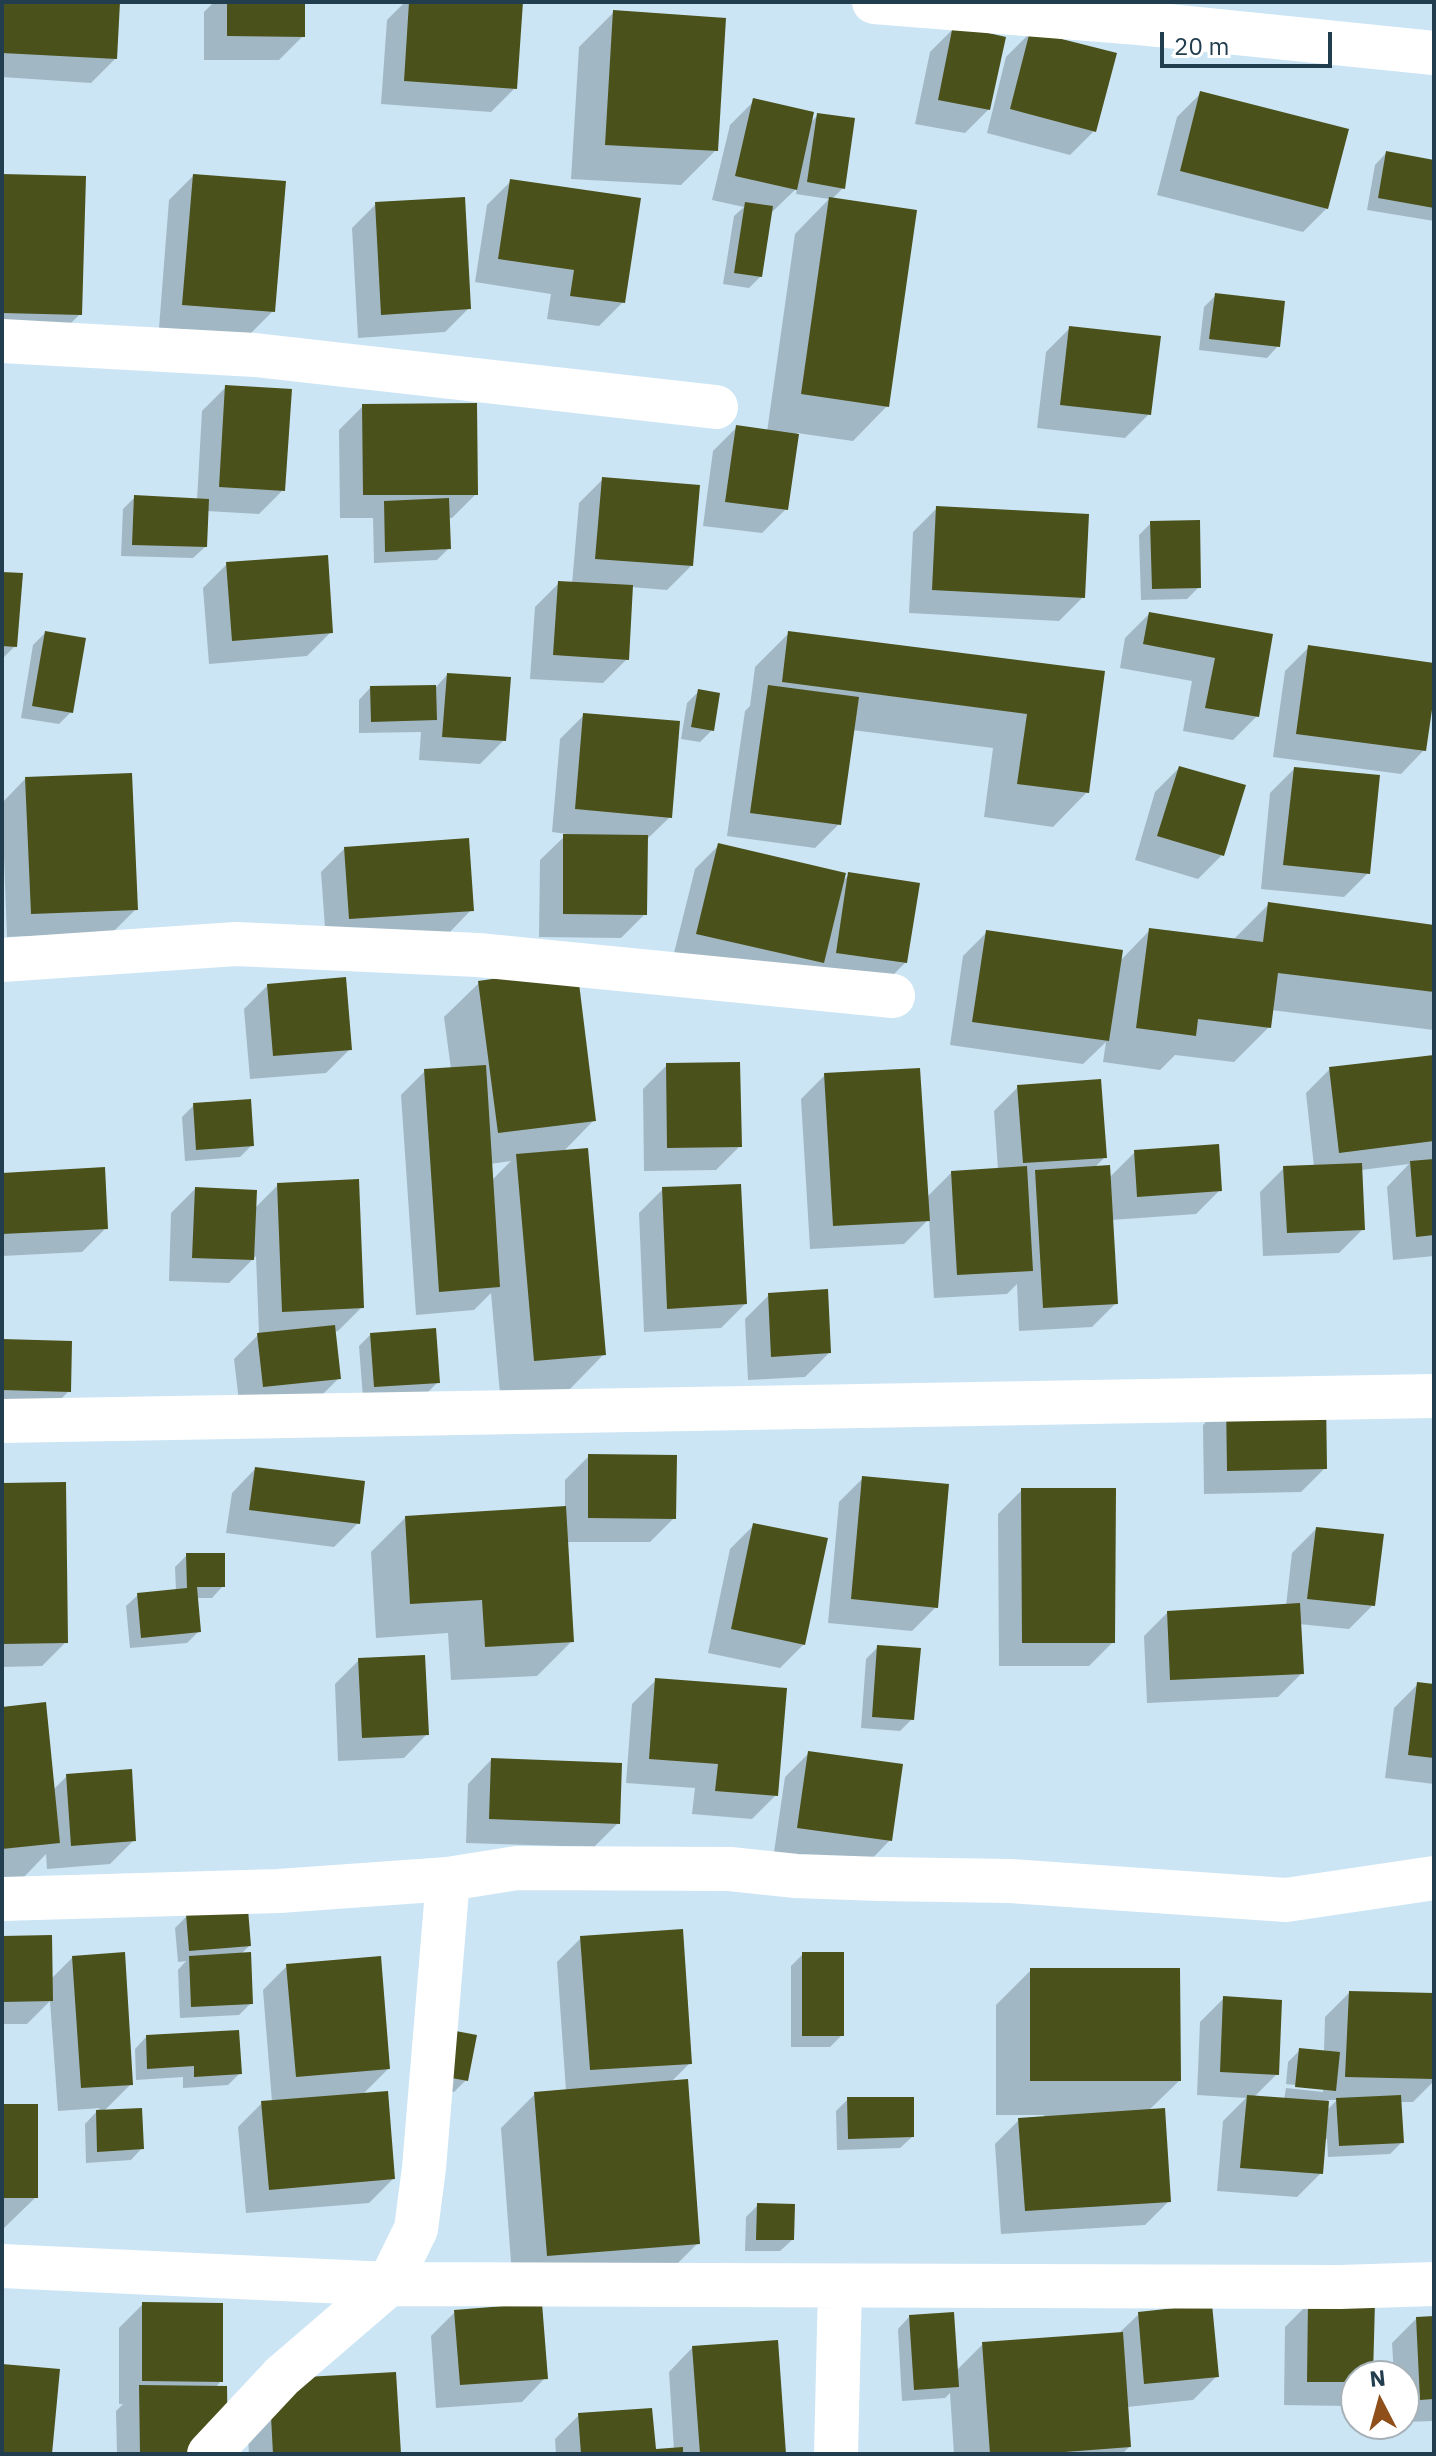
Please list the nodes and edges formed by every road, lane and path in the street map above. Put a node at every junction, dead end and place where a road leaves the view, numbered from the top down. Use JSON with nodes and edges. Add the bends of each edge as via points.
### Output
{"nodes":[{"id":1,"x":874,"y":2,"type":"edge"},
{"id":2,"x":1434,"y":53,"type":"edge"},
{"id":3,"x":2,"y":341,"type":"edge"},
{"id":4,"x":716,"y":407,"type":"dead end"},
{"id":5,"x":2,"y":960,"type":"edge"},
{"id":6,"x":893,"y":996,"type":"dead end"},
{"id":7,"x":1434,"y":1396,"type":"edge"},
{"id":8,"x":2,"y":1421,"type":"edge"},
{"id":9,"x":1434,"y":1878,"type":"edge"},
{"id":10,"x":448,"y":1879,"type":"junction"},
{"id":11,"x":2,"y":1899,"type":"edge"},
{"id":12,"x":2,"y":2266,"type":"edge"},
{"id":13,"x":389,"y":2284,"type":"junction"},
{"id":14,"x":1434,"y":2284,"type":"edge"},
{"id":15,"x":840,"y":2286,"type":"junction"},
{"id":16,"x":209,"y":2454,"type":"edge"},
{"id":17,"x":836,"y":2454,"type":"edge"}],
"edges":[{"from":1,"to":2,"type":"street"},
{"from":3,"to":4,"type":"street","via":[[255,355]]},
{"from":5,"to":6,"type":"street","via":[[236,944],[478,955]]},
{"from":7,"to":8,"type":"street"},
{"from":9,"to":10,"type":"street","via":[[1286,1900],[730,1869],[517,1868]]},
{"from":10,"to":11,"type":"street","via":[[279,1891]]},
{"from":10,"to":13,"type":"street","via":[[416,2229]]},
{"from":12,"to":13,"type":"street"},
{"from":13,"to":15,"type":"street"},
{"from":13,"to":16,"type":"street","via":[[282,2376]]},
{"from":14,"to":15,"type":"street"},
{"from":15,"to":17,"type":"street"}]}
